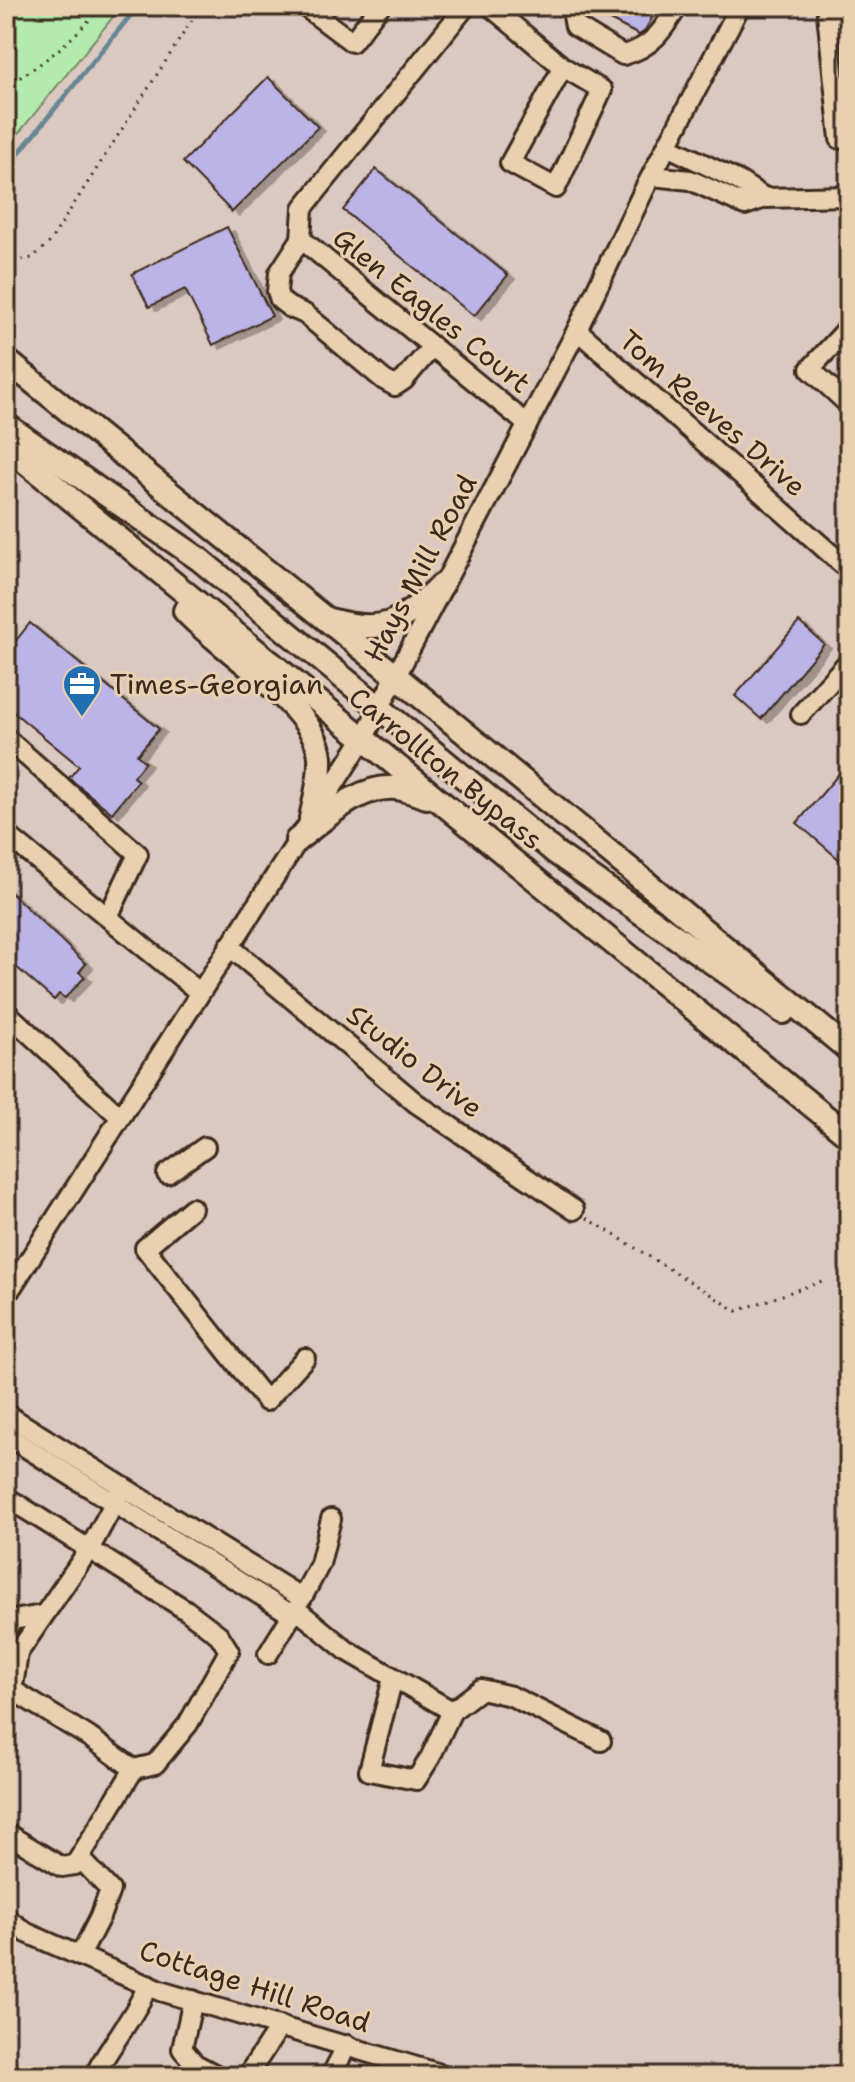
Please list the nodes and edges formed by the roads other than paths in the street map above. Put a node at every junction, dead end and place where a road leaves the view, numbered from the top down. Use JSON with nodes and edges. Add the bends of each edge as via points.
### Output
{"nodes":[{"id":1,"x":304,"y":6,"type":"edge"},
{"id":2,"x":380,"y":6,"type":"edge"},
{"id":3,"x":466,"y":6,"type":"edge"},
{"id":4,"x":490,"y":6,"type":"edge"},
{"id":5,"x":571,"y":6,"type":"edge"},
{"id":6,"x":678,"y":6,"type":"edge"},
{"id":7,"x":740,"y":6,"type":"edge"},
{"id":8,"x":849,"y":11,"type":"edge"},
{"id":9,"x":563,"y":67,"type":"junction"},
{"id":10,"x":849,"y":139,"type":"edge"},
{"id":11,"x":667,"y":146,"type":"junction"},
{"id":12,"x":652,"y":176,"type":"junction"},
{"id":13,"x":849,"y":196,"type":"edge"},
{"id":14,"x":765,"y":198,"type":"junction"},
{"id":15,"x":301,"y":239,"type":"junction"},
{"id":16,"x":849,"y":327,"type":"edge"},
{"id":17,"x":577,"y":330,"type":"junction"},
{"id":18,"x":432,"y":347,"type":"junction"},
{"id":19,"x":6,"y":360,"type":"edge"},
{"id":20,"x":849,"y":398,"type":"edge"},
{"id":21,"x":527,"y":424,"type":"junction"},
{"id":22,"x":6,"y":425,"type":"edge"},
{"id":23,"x":6,"y":446,"type":"edge"},
{"id":24,"x":125,"y":544,"type":"junction"},
{"id":25,"x":849,"y":570,"type":"edge"},
{"id":26,"x":442,"y":585,"type":"junction"},
{"id":27,"x":324,"y":619,"type":"junction"},
{"id":28,"x":849,"y":661,"type":"edge"},
{"id":29,"x":396,"y":676,"type":"junction"},
{"id":30,"x":378,"y":709,"type":"junction"},
{"id":31,"x":801,"y":714,"type":"dead end"},
{"id":32,"x":6,"y":738,"type":"edge"},
{"id":33,"x":363,"y":739,"type":"junction"},
{"id":34,"x":439,"y":800,"type":"junction"},
{"id":35,"x":311,"y":818,"type":"junction"},
{"id":36,"x":6,"y":834,"type":"edge"},
{"id":37,"x":297,"y":840,"type":"junction"},
{"id":38,"x":108,"y":917,"type":"junction"},
{"id":39,"x":229,"y":946,"type":"junction"},
{"id":40,"x":199,"y":992,"type":"junction"},
{"id":41,"x":7,"y":1016,"type":"edge"},
{"id":42,"x":849,"y":1051,"type":"edge"},
{"id":43,"x":119,"y":1116,"type":"junction"},
{"id":44,"x":849,"y":1136,"type":"edge"},
{"id":45,"x":205,"y":1147,"type":"dead end"},
{"id":46,"x":167,"y":1174,"type":"dead end"},
{"id":47,"x":192,"y":1208,"type":"dead end"},
{"id":48,"x":574,"y":1210,"type":"road end"},
{"id":49,"x":6,"y":1296,"type":"edge"},
{"id":50,"x":305,"y":1358,"type":"dead end"},
{"id":51,"x":6,"y":1414,"type":"edge"},
{"id":52,"x":6,"y":1435,"type":"edge"},
{"id":53,"x":123,"y":1487,"type":"junction"},
{"id":54,"x":6,"y":1497,"type":"edge"},
{"id":55,"x":114,"y":1504,"type":"junction"},
{"id":56,"x":331,"y":1519,"type":"dead end"},
{"id":57,"x":90,"y":1548,"type":"junction"},
{"id":58,"x":297,"y":1607,"type":"junction"},
{"id":59,"x":42,"y":1615,"type":"junction"},
{"id":60,"x":8,"y":1622,"type":"edge"},
{"id":61,"x":268,"y":1654,"type":"dead end"},
{"id":62,"x":393,"y":1678,"type":"junction"},
{"id":63,"x":8,"y":1691,"type":"edge"},
{"id":64,"x":452,"y":1711,"type":"junction"},
{"id":65,"x":601,"y":1741,"type":"dead end"},
{"id":66,"x":134,"y":1769,"type":"junction"},
{"id":67,"x":6,"y":1833,"type":"edge"},
{"id":68,"x":80,"y":1858,"type":"junction"},
{"id":69,"x":6,"y":1918,"type":"edge"},
{"id":70,"x":80,"y":1956,"type":"junction"},
{"id":71,"x":148,"y":1985,"type":"junction"},
{"id":72,"x":193,"y":2000,"type":"junction"},
{"id":73,"x":280,"y":2026,"type":"junction"},
{"id":74,"x":347,"y":2045,"type":"junction"},
{"id":75,"x":101,"y":2076,"type":"edge"},
{"id":76,"x":218,"y":2076,"type":"edge"},
{"id":77,"x":247,"y":2076,"type":"edge"},
{"id":78,"x":331,"y":2076,"type":"edge"},
{"id":79,"x":447,"y":2076,"type":"edge"}],
"edges":[{"from":1,"to":2,"type":"street","via":[[352,42]]},
{"from":3,"to":15,"type":"street","via":[[303,208]]},
{"from":4,"to":9,"type":"street"},
{"from":5,"to":6,"type":"street","via":[[575,26],[623,55],[638,52],[659,37]]},
{"from":7,"to":11,"type":"street","name":"Hays Mill Road"},
{"from":8,"to":10,"type":"street","via":[[827,13],[840,139]]},
{"from":9,"to":9,"type":"street","via":[[510,163],[556,188],[602,90]]},
{"from":11,"to":12,"type":"street","name":"Hays Mill Road"},
{"from":11,"to":14,"type":"street"},
{"from":12,"to":14,"type":"street","via":[[690,180],[745,205]]},
{"from":12,"to":17,"type":"street","name":"Hays Mill Road"},
{"from":13,"to":14,"type":"street"},
{"from":15,"to":18,"type":"street","name":"Glen Eagles Court"},
{"from":15,"to":18,"type":"street","via":[[279,273],[280,300],[395,386]]},
{"from":16,"to":20,"type":"street","via":[[810,369],[846,402]]},
{"from":17,"to":21,"type":"street","name":"Hays Mill Road"},
{"from":17,"to":25,"type":"street","name":"Tom Reeves Drive"},
{"from":18,"to":21,"type":"street","name":"Glen Eagles Court"},
{"from":19,"to":27,"type":"main road","name":"Carrollton Bypass"},
{"from":21,"to":26,"type":"street","name":"Hays Mill Road"},
{"from":22,"to":30,"type":"main road","via":[[199,559]]},
{"from":23,"to":24,"type":"main road","name":"Carrollton Bypass"},
{"from":24,"to":33,"type":"main road","name":"Carrollton Bypass"},
{"from":24,"to":35,"type":"main road","via":[[189,616],[311,729],[320,757]]},
{"from":26,"to":27,"type":"main road","via":[[385,625],[368,628]]},
{"from":26,"to":29,"type":"street","name":"Hays Mill Road"},
{"from":27,"to":29,"type":"main road","name":"Carrollton Bypass"},
{"from":28,"to":31,"type":"street"},
{"from":29,"to":30,"type":"street","name":"Hays Mill Road"},
{"from":29,"to":42,"type":"main road","name":"Carrollton Bypass"},
{"from":30,"to":33,"type":"street","name":"Hays Mill Road"},
{"from":30,"to":42,"type":"main road","via":[[556,853],[738,982]]},
{"from":32,"to":38,"type":"street","via":[[138,854]]},
{"from":33,"to":34,"type":"main road","name":"Carrollton Bypass"},
{"from":33,"to":35,"type":"street","name":"Hays Mill Road"},
{"from":34,"to":37,"type":"main road","via":[[380,788],[361,794]]},
{"from":34,"to":44,"type":"main road","name":"Carrollton Bypass"},
{"from":35,"to":37,"type":"street","name":"Hays Mill Road"},
{"from":36,"to":38,"type":"street"},
{"from":37,"to":39,"type":"street","name":"Hays Mill Road"},
{"from":38,"to":40,"type":"street"},
{"from":39,"to":40,"type":"street","name":"Hays Mill Road"},
{"from":39,"to":48,"type":"street","name":"Studio Drive","via":[[416,1103]]},
{"from":40,"to":43,"type":"street","name":"Hays Mill Road"},
{"from":41,"to":43,"type":"street"},
{"from":43,"to":49,"type":"street","name":"Hays Mill Road"},
{"from":45,"to":46,"type":"street"},
{"from":47,"to":50,"type":"street","via":[[145,1248],[266,1401]]},
{"from":51,"to":53,"type":"street"},
{"from":52,"to":55,"type":"street"},
{"from":53,"to":55,"type":"street"},
{"from":53,"to":58,"type":"street"},
{"from":54,"to":57,"type":"street"},
{"from":55,"to":57,"type":"street"},
{"from":55,"to":58,"type":"street"},
{"from":56,"to":58,"type":"street","via":[[320,1564]]},
{"from":57,"to":59,"type":"street"},
{"from":57,"to":66,"type":"street","via":[[186,1610],[219,1635],[229,1651],[188,1724],[155,1764]]},
{"from":58,"to":61,"type":"street"},
{"from":58,"to":62,"type":"street","via":[[346,1650]]},
{"from":59,"to":60,"type":"street"},
{"from":59,"to":63,"type":"street","via":[[18,1653]]},
{"from":62,"to":64,"type":"street"},
{"from":62,"to":64,"type":"street","via":[[369,1771],[416,1780]]},
{"from":63,"to":66,"type":"street"},
{"from":64,"to":65,"type":"street","via":[[481,1689],[511,1696]]},
{"from":66,"to":68,"type":"street"},
{"from":67,"to":68,"type":"street","via":[[62,1867],[75,1865]]},
{"from":68,"to":70,"type":"street","via":[[110,1890]]},
{"from":69,"to":70,"type":"street","name":"Cottage Hill Road"},
{"from":70,"to":71,"type":"street","name":"Cottage Hill Road"},
{"from":71,"to":72,"type":"street","name":"Cottage Hill Road"},
{"from":71,"to":75,"type":"street","via":[[99,2067]]},
{"from":72,"to":73,"type":"street","name":"Cottage Hill Road"},
{"from":72,"to":76,"type":"street","via":[[182,2049],[195,2064]]},
{"from":73,"to":74,"type":"street","name":"Cottage Hill Road"},
{"from":73,"to":77,"type":"street"},
{"from":74,"to":78,"type":"street"},
{"from":74,"to":79,"type":"street","name":"Cottage Hill Road"}]}
